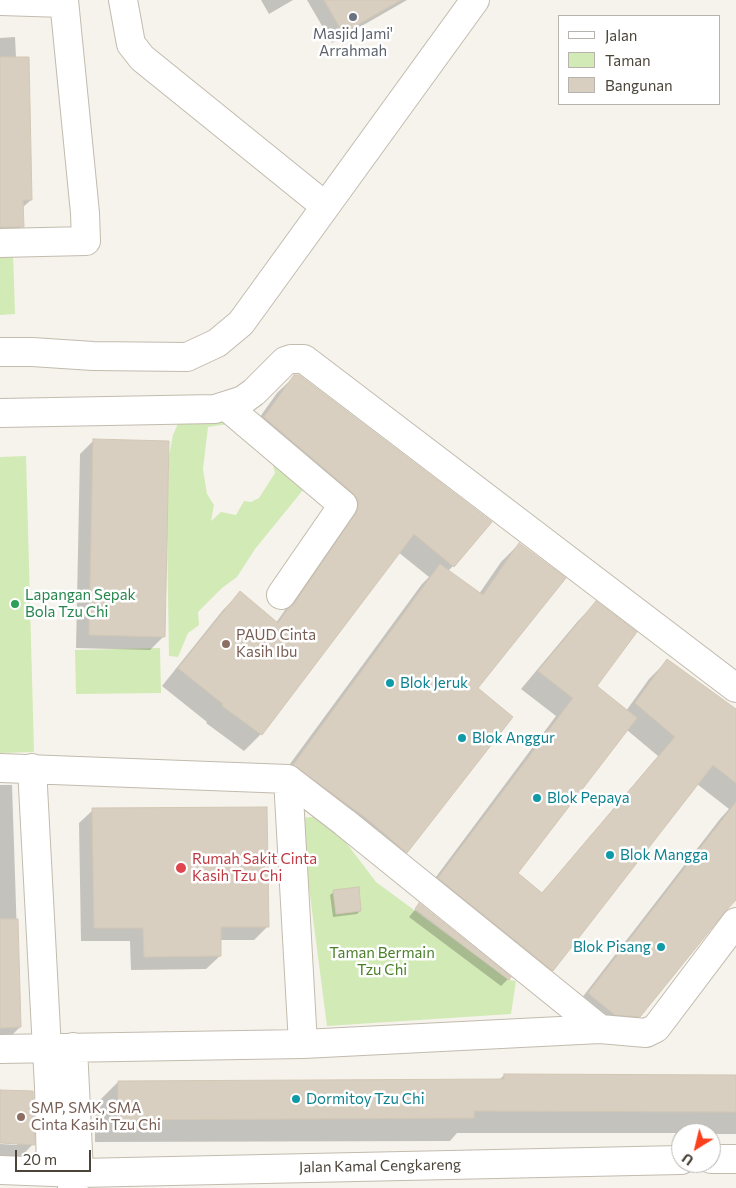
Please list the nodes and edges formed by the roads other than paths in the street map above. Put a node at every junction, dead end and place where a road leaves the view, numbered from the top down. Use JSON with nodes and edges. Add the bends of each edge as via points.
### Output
{"nodes":[{"id":1,"x":122,"y":0,"type":"edge"},
{"id":2,"x":475,"y":0,"type":"edge"},
{"id":3,"x":0,"y":1,"type":"edge"},
{"id":4,"x":64,"y":1,"type":"edge"},
{"id":5,"x":325,"y":206,"type":"junction"},
{"id":6,"x":0,"y":242,"type":"edge"},
{"id":7,"x":0,"y":352,"type":"edge"},
{"id":8,"x":226,"y":406,"type":"junction"},
{"id":9,"x":0,"y":413,"type":"edge"},
{"id":10,"x":281,"y":595,"type":"dead end"},
{"id":11,"x":736,"y":688,"type":"edge"},
{"id":12,"x":0,"y":768,"type":"edge"},
{"id":13,"x":32,"y":768,"type":"junction"},
{"id":14,"x":288,"y":779,"type":"junction"},
{"id":15,"x":736,"y":922,"type":"edge"},
{"id":16,"x":600,"y":1030,"type":"junction"},
{"id":17,"x":303,"y":1044,"type":"junction"},
{"id":18,"x":73,"y":1047,"type":"junction"},
{"id":19,"x":46,"y":1048,"type":"junction"},
{"id":20,"x":0,"y":1049,"type":"edge"},
{"id":21,"x":721,"y":1159,"type":"edge"},
{"id":22,"x":736,"y":1159,"type":"edge"},
{"id":23,"x":671,"y":1160,"type":"edge"},
{"id":24,"x":0,"y":1170,"type":"edge"},
{"id":25,"x":51,"y":1171,"type":"junction"},
{"id":26,"x":75,"y":1183,"type":"edge"}],
"edges":[{"from":1,"to":5,"type":"street","via":[[131,44],[142,58]]},
{"from":2,"to":5,"type":"street"},
{"from":3,"to":4,"type":"street"},
{"from":4,"to":6,"type":"street","via":[[86,241]]},
{"from":5,"to":7,"type":"street","via":[[241,323],[217,343],[187,357]]},
{"from":8,"to":9,"type":"street"},
{"from":8,"to":10,"type":"street","via":[[343,505]]},
{"from":8,"to":11,"type":"street","via":[[254,392],[285,362],[304,359]]},
{"from":12,"to":13,"type":"street"},
{"from":13,"to":14,"type":"street"},
{"from":13,"to":19,"type":"street"},
{"from":14,"to":16,"type":"street"},
{"from":14,"to":17,"type":"street"},
{"from":15,"to":16,"type":"street","via":[[652,1031],[643,1034]]},
{"from":16,"to":17,"type":"street"},
{"from":17,"to":18,"type":"street"},
{"from":18,"to":19,"type":"street"},
{"from":18,"to":26,"type":"street"},
{"from":19,"to":20,"type":"street"},
{"from":19,"to":25,"type":"street"},
{"from":21,"to":22,"type":"street"},
{"from":23,"to":26,"type":"street","name":"Jalan Kamal Cengkareng"},
{"from":24,"to":25,"type":"street","name":"Jalan Kamal Cengkareng"},
{"from":25,"to":26,"type":"street","name":"Jalan Kamal Cengkareng"}]}
